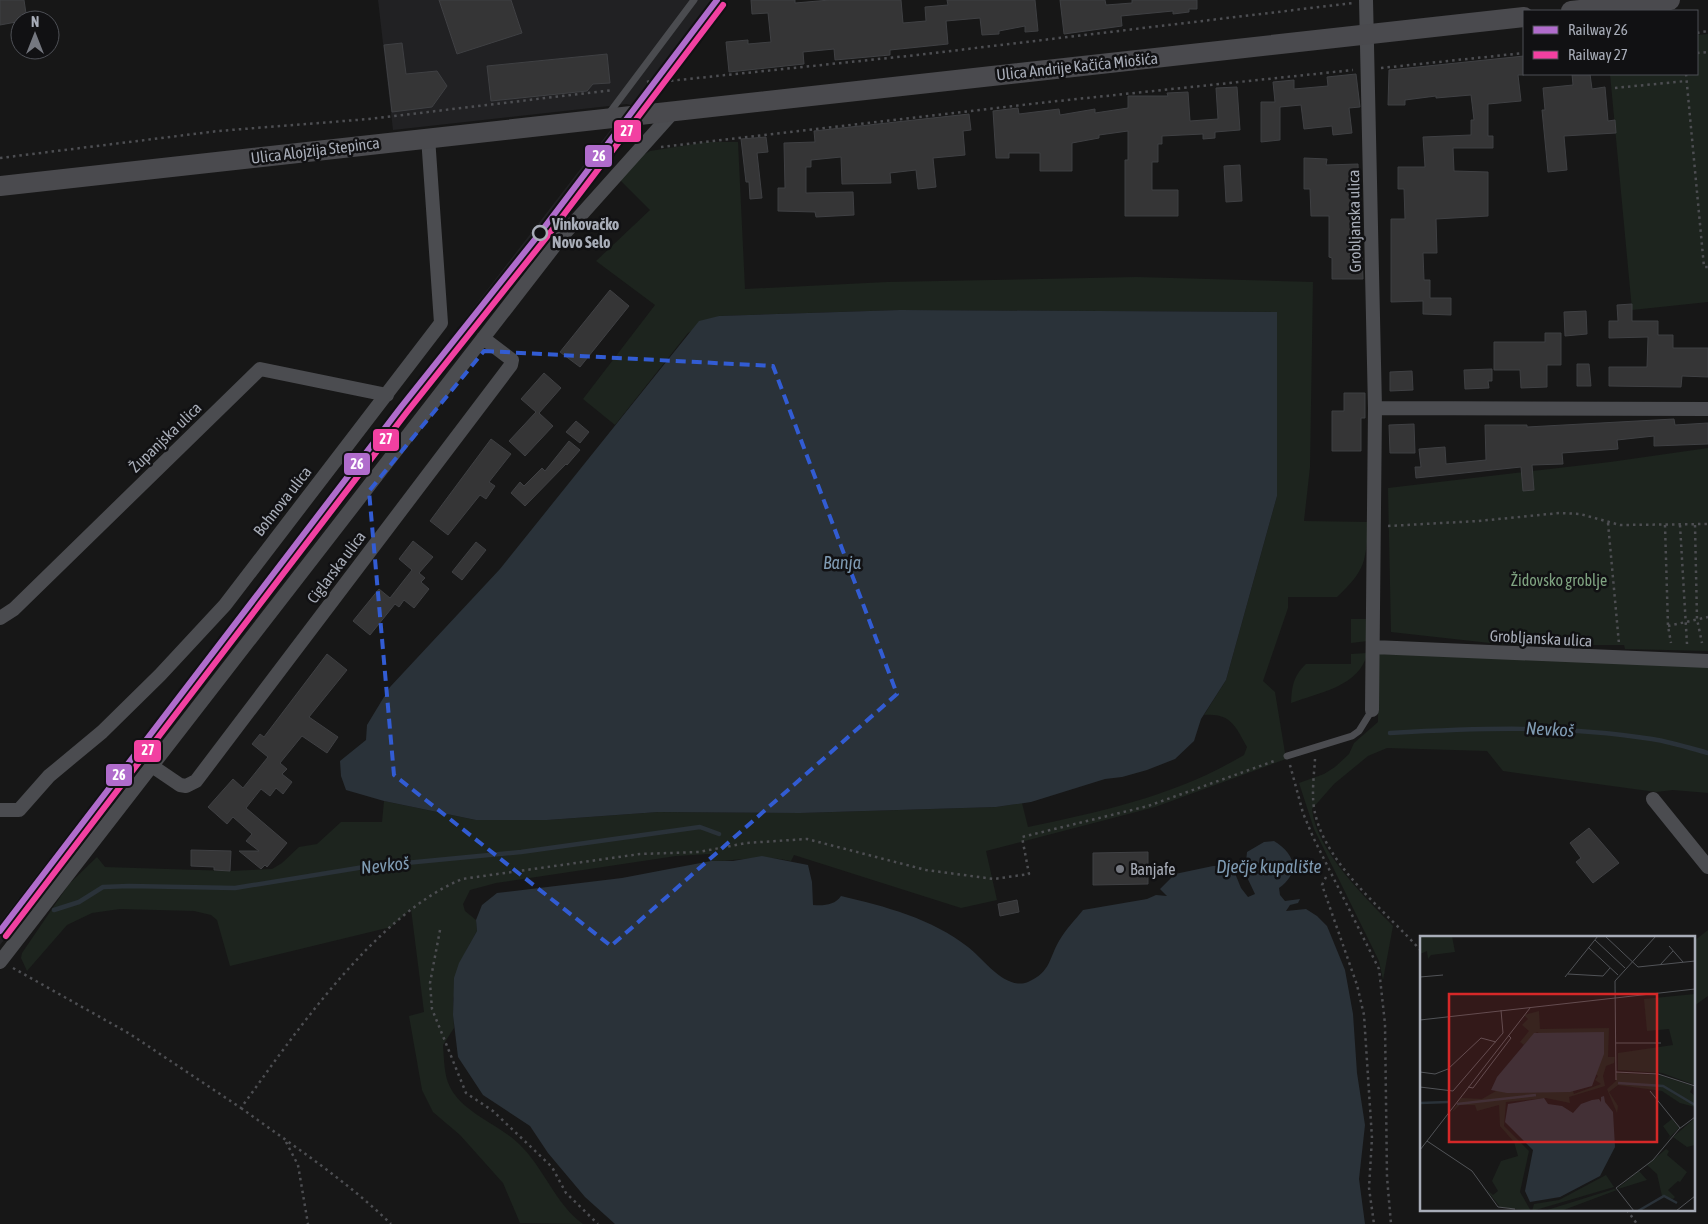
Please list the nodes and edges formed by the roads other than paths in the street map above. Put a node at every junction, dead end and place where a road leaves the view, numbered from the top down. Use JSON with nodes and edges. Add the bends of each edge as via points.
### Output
{"nodes":[{"id":1,"x":694,"y":0,"type":"edge"},
{"id":2,"x":1670,"y":0,"type":"edge"},
{"id":3,"x":1366,"y":1,"type":"edge"},
{"id":4,"x":1580,"y":10,"type":"edge"},
{"id":5,"x":1523,"y":16,"type":"edge"},
{"id":6,"x":1367,"y":34,"type":"junction"},
{"id":7,"x":674,"y":111,"type":"junction"},
{"id":8,"x":629,"y":115,"type":"joint"},
{"id":9,"x":606,"y":118,"type":"junction"},
{"id":10,"x":428,"y":137,"type":"junction"},
{"id":11,"x":0,"y":186,"type":"edge"},
{"id":12,"x":483,"y":338,"type":"junction"},
{"id":13,"x":387,"y":395,"type":"junction"},
{"id":14,"x":1375,"y":408,"type":"junction"},
{"id":15,"x":1708,"y":409,"type":"edge"},
{"id":16,"x":0,"y":618,"type":"edge"},
{"id":17,"x":1373,"y":647,"type":"junction"},
{"id":18,"x":1708,"y":661,"type":"edge"},
{"id":19,"x":1372,"y":710,"type":"joint"},
{"id":20,"x":1287,"y":756,"type":"road end"},
{"id":21,"x":152,"y":766,"type":"junction"},
{"id":22,"x":1653,"y":799,"type":"dead end"},
{"id":23,"x":2,"y":810,"type":"edge"},
{"id":24,"x":1708,"y":867,"type":"edge"},
{"id":25,"x":0,"y":962,"type":"edge"}],
"edges":[{"from":1,"to":9,"type":"lane"},
{"from":2,"to":4,"type":"main road"},
{"from":3,"to":6,"type":"street","name":"Grobljanska ulica"},
{"from":5,"to":6,"type":"main road","name":"Ulica Andrije Kačića Miošića"},
{"from":6,"to":7,"type":"main road","name":"Ulica Andrije Kačića Miošića"},
{"from":6,"to":14,"type":"street","name":"Grobljanska ulica"},
{"from":7,"to":8,"type":"main road","name":"Ulica Andrije Kačića Miošića"},
{"from":7,"to":12,"type":"street","name":"Ciglarska ulica","via":[[563,236]]},
{"from":8,"to":9,"type":"main road","name":"Ulica Alojzija Stepinca"},
{"from":9,"to":10,"type":"main road","name":"Ulica Alojzija Stepinca"},
{"from":10,"to":11,"type":"main road","name":"Ulica Alojzija Stepinca"},
{"from":10,"to":13,"type":"street","name":"Bohnova ulica","via":[[441,323]]},
{"from":12,"to":21,"type":"street","name":"Ciglarska ulica"},
{"from":12,"to":21,"type":"street","name":"Ciglarska ulica","via":[[512,360],[511,365],[196,781],[180,785]]},
{"from":13,"to":16,"type":"street","name":"Županjska ulica","via":[[260,369],[14,610]]},
{"from":13,"to":23,"type":"street","name":"Bohnova ulica","via":[[225,605],[102,732],[49,776],[19,810]]},
{"from":14,"to":15,"type":"street"},
{"from":14,"to":17,"type":"street","name":"Grobljanska ulica"},
{"from":17,"to":18,"type":"street","name":"Grobljanska ulica"},
{"from":17,"to":19,"type":"street","name":"Grobljanska ulica"},
{"from":19,"to":20,"type":"lane","via":[[1352,736]]},
{"from":21,"to":25,"type":"street","name":"Ciglarska ulica"},
{"from":22,"to":24,"type":"street"}]}
